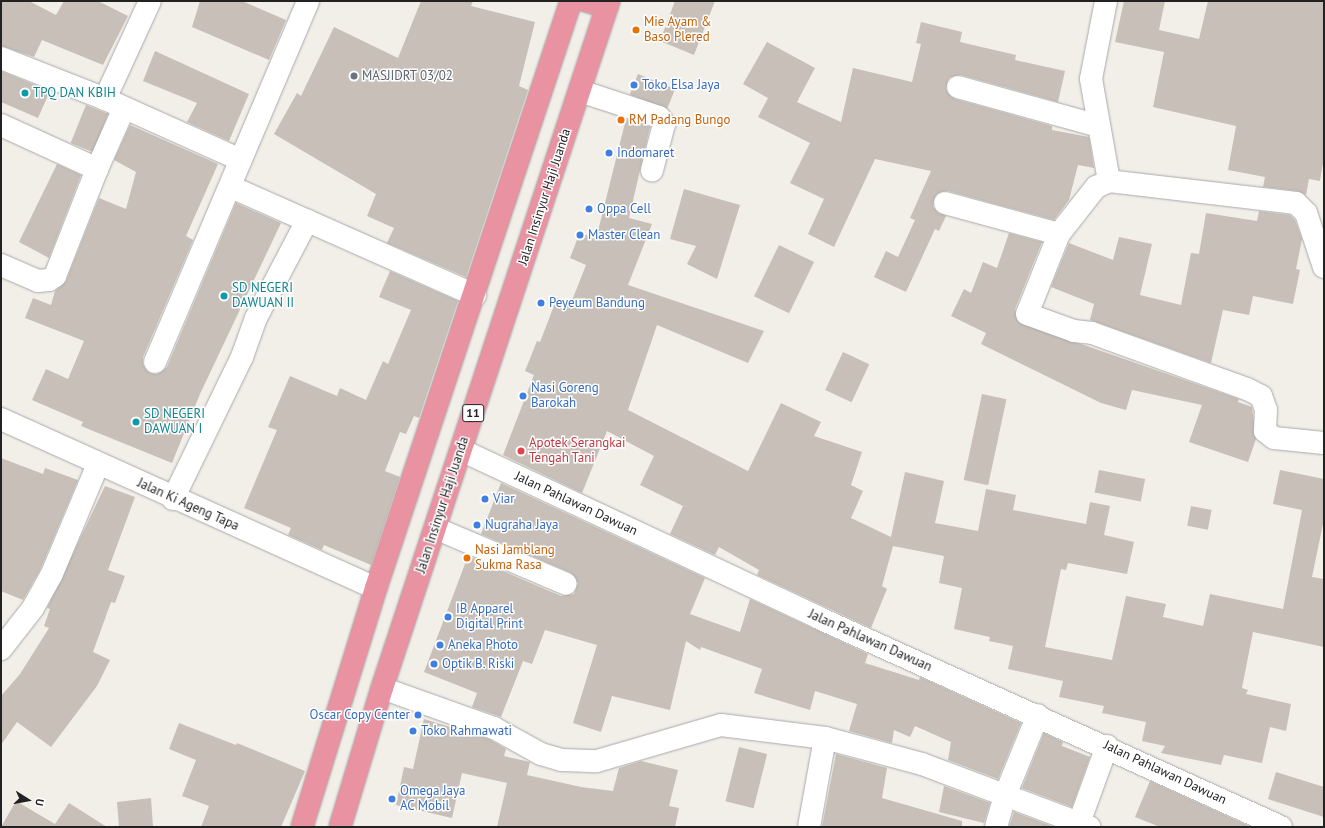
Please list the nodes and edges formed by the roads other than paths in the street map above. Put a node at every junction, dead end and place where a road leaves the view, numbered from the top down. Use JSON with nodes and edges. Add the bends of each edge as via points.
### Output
{"nodes":[{"id":1,"x":150,"y":1,"type":"edge"},
{"id":2,"x":308,"y":1,"type":"edge"},
{"id":3,"x":571,"y":1,"type":"edge"},
{"id":4,"x":586,"y":1,"type":"edge"},
{"id":5,"x":1106,"y":1,"type":"edge"},
{"id":6,"x":608,"y":4,"type":"edge"},
{"id":7,"x":1,"y":58,"type":"edge"},
{"id":8,"x":958,"y":87,"type":"dead end"},
{"id":9,"x":580,"y":91,"type":"junction"},
{"id":10,"x":114,"y":103,"type":"junction"},
{"id":11,"x":1,"y":125,"type":"edge"},
{"id":12,"x":1099,"y":126,"type":"junction"},
{"id":13,"x":241,"y":160,"type":"junction"},
{"id":14,"x":96,"y":169,"type":"junction"},
{"id":15,"x":652,"y":170,"type":"dead end"},
{"id":16,"x":1109,"y":181,"type":"junction"},
{"id":17,"x":231,"y":187,"type":"junction"},
{"id":18,"x":945,"y":204,"type":"dead end"},
{"id":19,"x":307,"y":221,"type":"junction"},
{"id":20,"x":1059,"y":234,"type":"junction"},
{"id":21,"x":1,"y":265,"type":"edge"},
{"id":22,"x":1324,"y":267,"type":"edge"},
{"id":23,"x":474,"y":295,"type":"junction"},
{"id":24,"x":155,"y":362,"type":"dead end"},
{"id":25,"x":1,"y":419,"type":"edge"},
{"id":26,"x":1324,"y":443,"type":"edge"},
{"id":27,"x":461,"y":450,"type":"junction"},
{"id":28,"x":92,"y":476,"type":"junction"},
{"id":29,"x":172,"y":499,"type":"junction"},
{"id":30,"x":435,"y":528,"type":"junction"},
{"id":31,"x":566,"y":584,"type":"dead end"},
{"id":32,"x":376,"y":588,"type":"junction"},
{"id":33,"x":1,"y":649,"type":"edge"},
{"id":34,"x":382,"y":688,"type":"junction"},
{"id":35,"x":1038,"y":715,"type":"junction"},
{"id":36,"x":825,"y":738,"type":"junction"},
{"id":37,"x":1107,"y":746,"type":"junction"},
{"id":38,"x":1006,"y":793,"type":"junction"},
{"id":39,"x":1086,"y":812,"type":"edge"},
{"id":40,"x":302,"y":827,"type":"edge"},
{"id":41,"x":340,"y":827,"type":"edge"},
{"id":42,"x":809,"y":827,"type":"edge"},
{"id":43,"x":996,"y":827,"type":"edge"},
{"id":44,"x":1281,"y":827,"type":"edge"}],
"edges":[{"from":1,"to":10,"type":"street"},
{"from":2,"to":13,"type":"street"},
{"from":3,"to":23,"type":"highway"},
{"from":4,"to":6,"type":"highway"},
{"from":5,"to":12,"type":"street","via":[[1091,79]]},
{"from":6,"to":9,"type":"highway","name":"Jalan Insinyur Haji Juanda","number":"11"},
{"from":7,"to":10,"type":"street"},
{"from":8,"to":12,"type":"street"},
{"from":9,"to":15,"type":"street","via":[[659,117],[664,124]]},
{"from":9,"to":27,"type":"highway","name":"Jalan Insinyur Haji Juanda","number":"11"},
{"from":10,"to":13,"type":"street"},
{"from":10,"to":14,"type":"street"},
{"from":11,"to":14,"type":"street"},
{"from":12,"to":16,"type":"street"},
{"from":13,"to":17,"type":"street"},
{"from":14,"to":21,"type":"street","via":[[55,276],[49,280],[38,281]]},
{"from":16,"to":20,"type":"street","via":[[1096,187]]},
{"from":16,"to":22,"type":"street","via":[[1296,203],[1306,213]]},
{"from":17,"to":19,"type":"street"},
{"from":17,"to":24,"type":"street"},
{"from":18,"to":20,"type":"street"},
{"from":19,"to":23,"type":"street"},
{"from":19,"to":29,"type":"street","via":[[256,318],[242,357]]},
{"from":20,"to":26,"type":"street","via":[[1027,314],[1068,330],[1092,333],[1247,389],[1261,396],[1266,410],[1265,431],[1274,438]]},
{"from":23,"to":32,"type":"highway"},
{"from":25,"to":28,"type":"street","name":"Jalan Ki Ageng Tapa"},
{"from":27,"to":30,"type":"highway","name":"Jalan Insinyur Haji Juanda","number":"11"},
{"from":27,"to":35,"type":"street","name":"Jalan Pahlawan Dawuan","via":[[819,618]]},
{"from":28,"to":29,"type":"street","name":"Jalan Ki Ageng Tapa"},
{"from":28,"to":33,"type":"street","via":[[51,576],[33,608]]},
{"from":29,"to":32,"type":"street","name":"Jalan Ki Ageng Tapa"},
{"from":30,"to":31,"type":"street"},
{"from":30,"to":34,"type":"highway","name":"Jalan Insinyur Haji Juanda","number":"11"},
{"from":32,"to":40,"type":"highway"},
{"from":34,"to":36,"type":"street","via":[[494,728],[541,754],[562,760],[597,761],[721,725]]},
{"from":34,"to":41,"type":"highway","name":"Jalan Insinyur Haji Juanda","number":"11"},
{"from":35,"to":37,"type":"street","name":"Jalan Pahlawan Dawuan"},
{"from":35,"to":38,"type":"street"},
{"from":36,"to":38,"type":"street","via":[[922,764]]},
{"from":36,"to":42,"type":"street"},
{"from":37,"to":39,"type":"street"},
{"from":37,"to":44,"type":"street","name":"Jalan Pahlawan Dawuan"},
{"from":38,"to":39,"type":"street"},
{"from":38,"to":43,"type":"street"}]}
